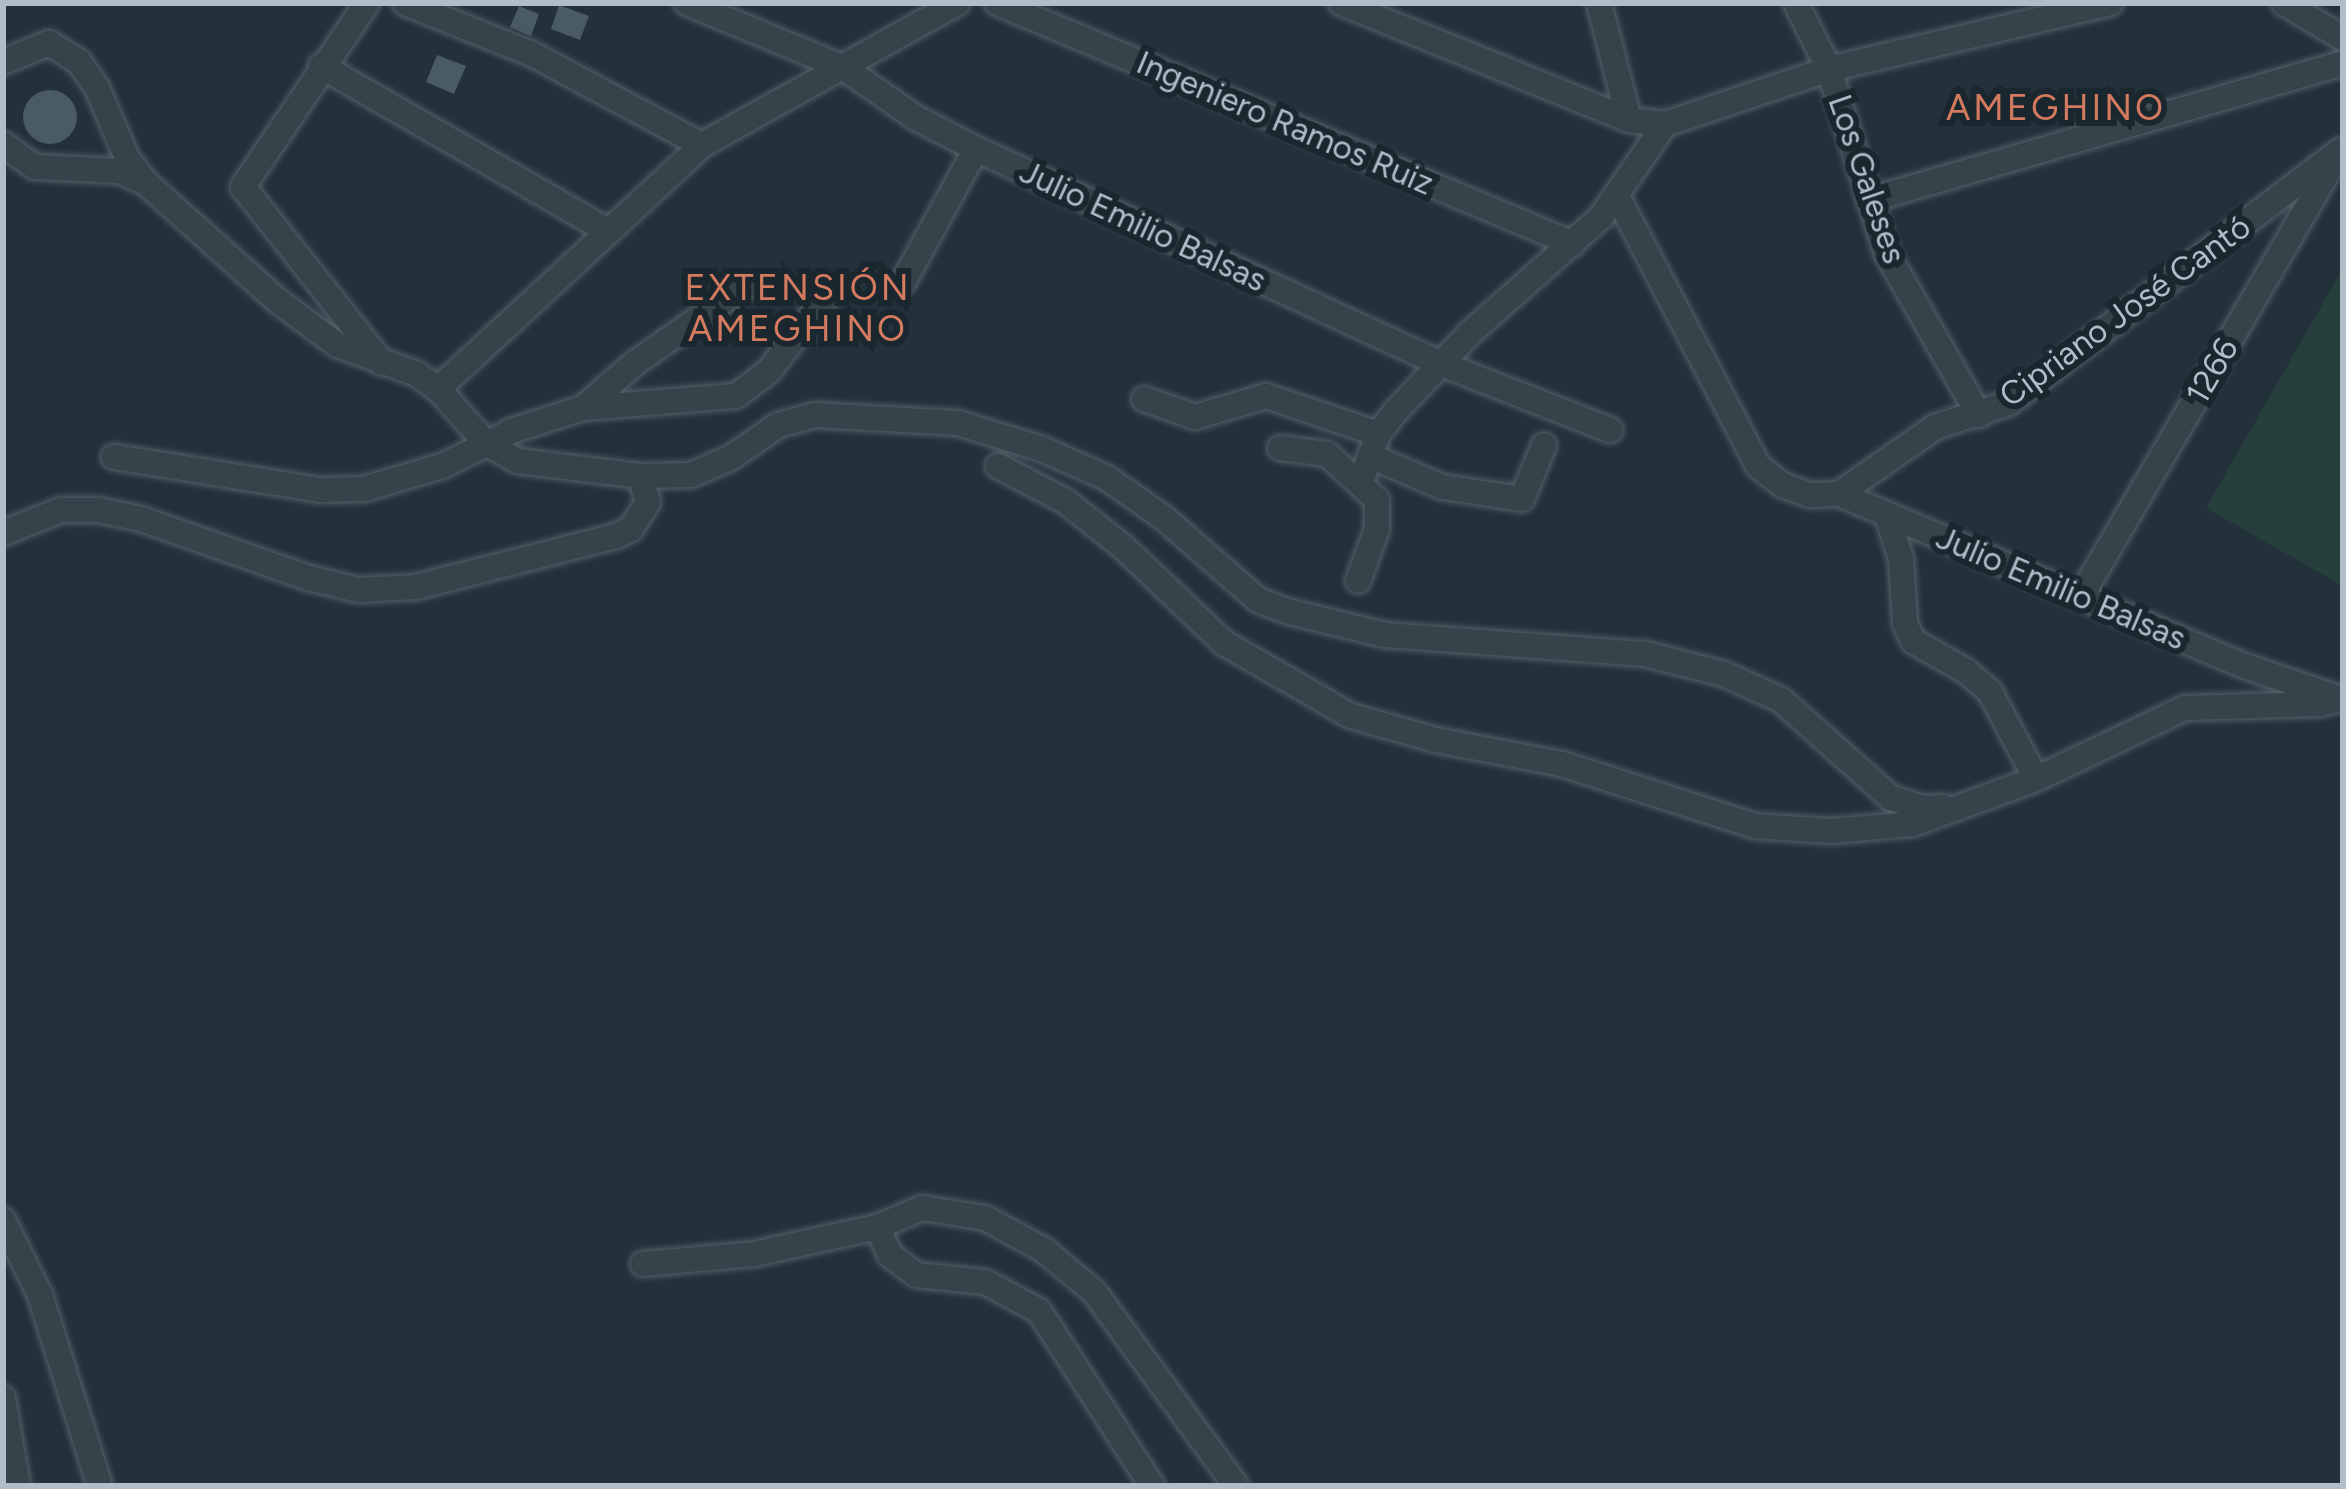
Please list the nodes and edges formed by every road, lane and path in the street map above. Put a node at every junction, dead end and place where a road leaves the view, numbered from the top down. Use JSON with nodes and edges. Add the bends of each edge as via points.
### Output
{"nodes":[{"id":1,"x":367,"y":3,"type":"edge"},
{"id":2,"x":404,"y":3,"type":"edge"},
{"id":3,"x":687,"y":3,"type":"edge"},
{"id":4,"x":957,"y":3,"type":"edge"},
{"id":5,"x":997,"y":3,"type":"edge"},
{"id":6,"x":1341,"y":3,"type":"edge"},
{"id":7,"x":1399,"y":3,"type":"edge"},
{"id":8,"x":1599,"y":3,"type":"edge"},
{"id":9,"x":1796,"y":3,"type":"edge"},
{"id":10,"x":2110,"y":3,"type":"edge"},
{"id":11,"x":2284,"y":3,"type":"edge"},
{"id":12,"x":1406,"y":30,"type":"junction"},
{"id":13,"x":2343,"y":38,"type":"edge"},
{"id":14,"x":3,"y":62,"type":"edge"},
{"id":15,"x":2343,"y":63,"type":"edge"},
{"id":16,"x":321,"y":66,"type":"junction"},
{"id":17,"x":844,"y":68,"type":"junction"},
{"id":18,"x":1829,"y":69,"type":"junction"},
{"id":19,"x":1629,"y":120,"type":"junction"},
{"id":20,"x":1665,"y":124,"type":"junction"},
{"id":21,"x":3,"y":144,"type":"edge"},
{"id":22,"x":702,"y":145,"type":"junction"},
{"id":23,"x":2342,"y":148,"type":"edge"},
{"id":24,"x":976,"y":149,"type":"junction"},
{"id":25,"x":146,"y":182,"type":"junction"},
{"id":26,"x":1617,"y":196,"type":"junction"},
{"id":27,"x":1869,"y":200,"type":"junction"},
{"id":28,"x":608,"y":231,"type":"junction"},
{"id":29,"x":1573,"y":244,"type":"junction"},
{"id":30,"x":904,"y":280,"type":"dead end"},
{"id":31,"x":747,"y":285,"type":"dead end"},
{"id":32,"x":832,"y":289,"type":"dead end"},
{"id":33,"x":382,"y":363,"type":"junction"},
{"id":34,"x":1439,"y":363,"type":"junction"},
{"id":35,"x":438,"y":388,"type":"junction"},
{"id":36,"x":1144,"y":399,"type":"dead end"},
{"id":37,"x":583,"y":408,"type":"junction"},
{"id":38,"x":1979,"y":415,"type":"junction"},
{"id":39,"x":1610,"y":430,"type":"dead end"},
{"id":40,"x":487,"y":444,"type":"junction"},
{"id":41,"x":1374,"y":445,"type":"junction"},
{"id":42,"x":1544,"y":445,"type":"dead end"},
{"id":43,"x":1280,"y":448,"type":"dead end"},
{"id":44,"x":114,"y":458,"type":"dead end"},
{"id":45,"x":998,"y":466,"type":"dead end"},
{"id":46,"x":640,"y":476,"type":"junction"},
{"id":47,"x":1360,"y":482,"type":"junction"},
{"id":48,"x":1840,"y":494,"type":"junction"},
{"id":49,"x":1887,"y":515,"type":"junction"},
{"id":50,"x":3,"y":532,"type":"edge"},
{"id":51,"x":1358,"y":581,"type":"dead end"},
{"id":52,"x":2081,"y":596,"type":"junction"},
{"id":53,"x":2341,"y":698,"type":"edge"},
{"id":54,"x":2036,"y":779,"type":"junction"},
{"id":55,"x":1963,"y":806,"type":"junction"},
{"id":56,"x":3,"y":1220,"type":"edge"},
{"id":57,"x":877,"y":1227,"type":"junction"},
{"id":58,"x":643,"y":1264,"type":"dead end"},
{"id":59,"x":3,"y":1398,"type":"edge"},
{"id":60,"x":18,"y":1486,"type":"edge"},
{"id":61,"x":100,"y":1486,"type":"edge"},
{"id":62,"x":1152,"y":1486,"type":"edge"},
{"id":63,"x":1236,"y":1486,"type":"edge"}],
"edges":[{"from":1,"to":16,"type":"street"},
{"from":2,"to":22,"type":"street","via":[[532,54]]},
{"from":3,"to":17,"type":"street","name":"Julio Emilio Balsas"},
{"from":4,"to":17,"type":"street"},
{"from":5,"to":29,"type":"street","name":"Ingeniero Ramos Ruiz"},
{"from":6,"to":12,"type":"street"},
{"from":7,"to":12,"type":"street"},
{"from":8,"to":19,"type":"street"},
{"from":9,"to":18,"type":"street","name":"Los Galeses"},
{"from":10,"to":18,"type":"street"},
{"from":11,"to":13,"type":"street"},
{"from":12,"to":19,"type":"street"},
{"from":14,"to":25,"type":"street","via":[[49,44],[79,62]]},
{"from":15,"to":27,"type":"street"},
{"from":16,"to":28,"type":"street"},
{"from":16,"to":33,"type":"street","via":[[242,187]]},
{"from":17,"to":22,"type":"street"},
{"from":17,"to":24,"type":"street","name":"Julio Emilio Balsas"},
{"from":18,"to":20,"type":"street"},
{"from":18,"to":27,"type":"street","name":"Los Galeses"},
{"from":19,"to":20,"type":"street"},
{"from":20,"to":26,"type":"street"},
{"from":21,"to":25,"type":"street","via":[[35,167],[120,171]]},
{"from":22,"to":28,"type":"street"},
{"from":23,"to":38,"type":"street","name":"Cipriano José Cantó","via":[[2009,403]]},
{"from":23,"to":52,"type":"street","name":"1266"},
{"from":24,"to":30,"type":"street"},
{"from":24,"to":34,"type":"street","name":"Julio Emilio Balsas"},
{"from":25,"to":33,"type":"street","via":[[278,301],[353,355]]},
{"from":26,"to":29,"type":"street"},
{"from":26,"to":48,"type":"street","name":"Julio Emilio Balsas","via":[[1758,466],[1810,495]]},
{"from":27,"to":38,"type":"street","name":"Los Galeses","via":[[1886,252]]},
{"from":28,"to":35,"type":"street"},
{"from":29,"to":34,"type":"street"},
{"from":31,"to":37,"type":"street"},
{"from":32,"to":37,"type":"street","via":[[768,372],[736,396]]},
{"from":33,"to":35,"type":"street"},
{"from":34,"to":39,"type":"street","name":"Julio Emilio Balsas"},
{"from":34,"to":41,"type":"street"},
{"from":35,"to":40,"type":"street"},
{"from":36,"to":41,"type":"street","via":[[1195,417],[1266,396]]},
{"from":37,"to":40,"type":"street"},
{"from":38,"to":48,"type":"street","name":"Cipriano José Cantó","via":[[1935,427]]},
{"from":40,"to":44,"type":"street","via":[[364,489],[320,490]]},
{"from":40,"to":46,"type":"street","via":[[518,461]]},
{"from":41,"to":42,"type":"street","via":[[1442,488],[1522,499]]},
{"from":41,"to":47,"type":"street"},
{"from":43,"to":47,"type":"street","via":[[1327,454]]},
{"from":45,"to":55,"type":"street","via":[[1066,501],[1224,643],[1351,716],[1562,764],[1755,826],[1913,824]]},
{"from":46,"to":50,"type":"street","via":[[648,502],[631,529],[416,587],[358,590],[98,510],[61,510]]},
{"from":46,"to":55,"type":"street","via":[[691,475],[778,425],[815,415],[958,423],[1107,478],[1258,600],[1385,635],[1603,650],[1724,674],[1780,700],[1892,798],[1924,808]]},
{"from":47,"to":51,"type":"street","via":[[1379,511]]},
{"from":48,"to":49,"type":"street","name":"Julio Emilio Balsas"},
{"from":49,"to":52,"type":"street","name":"Julio Emilio Balsas"},
{"from":49,"to":54,"type":"street","via":[[1913,641],[1990,692]]},
{"from":52,"to":53,"type":"street","name":"Julio Emilio Balsas"},
{"from":53,"to":54,"type":"street","via":[[2185,708]]},
{"from":54,"to":55,"type":"street"},
{"from":56,"to":61,"type":"street","via":[[40,1294]]},
{"from":57,"to":58,"type":"street","via":[[738,1257]]},
{"from":57,"to":62,"type":"street","via":[[890,1255],[917,1275],[985,1282],[1039,1311]]},
{"from":57,"to":63,"type":"street","via":[[922,1208],[986,1218],[1043,1250],[1095,1294]]},
{"from":59,"to":60,"type":"street"}]}
